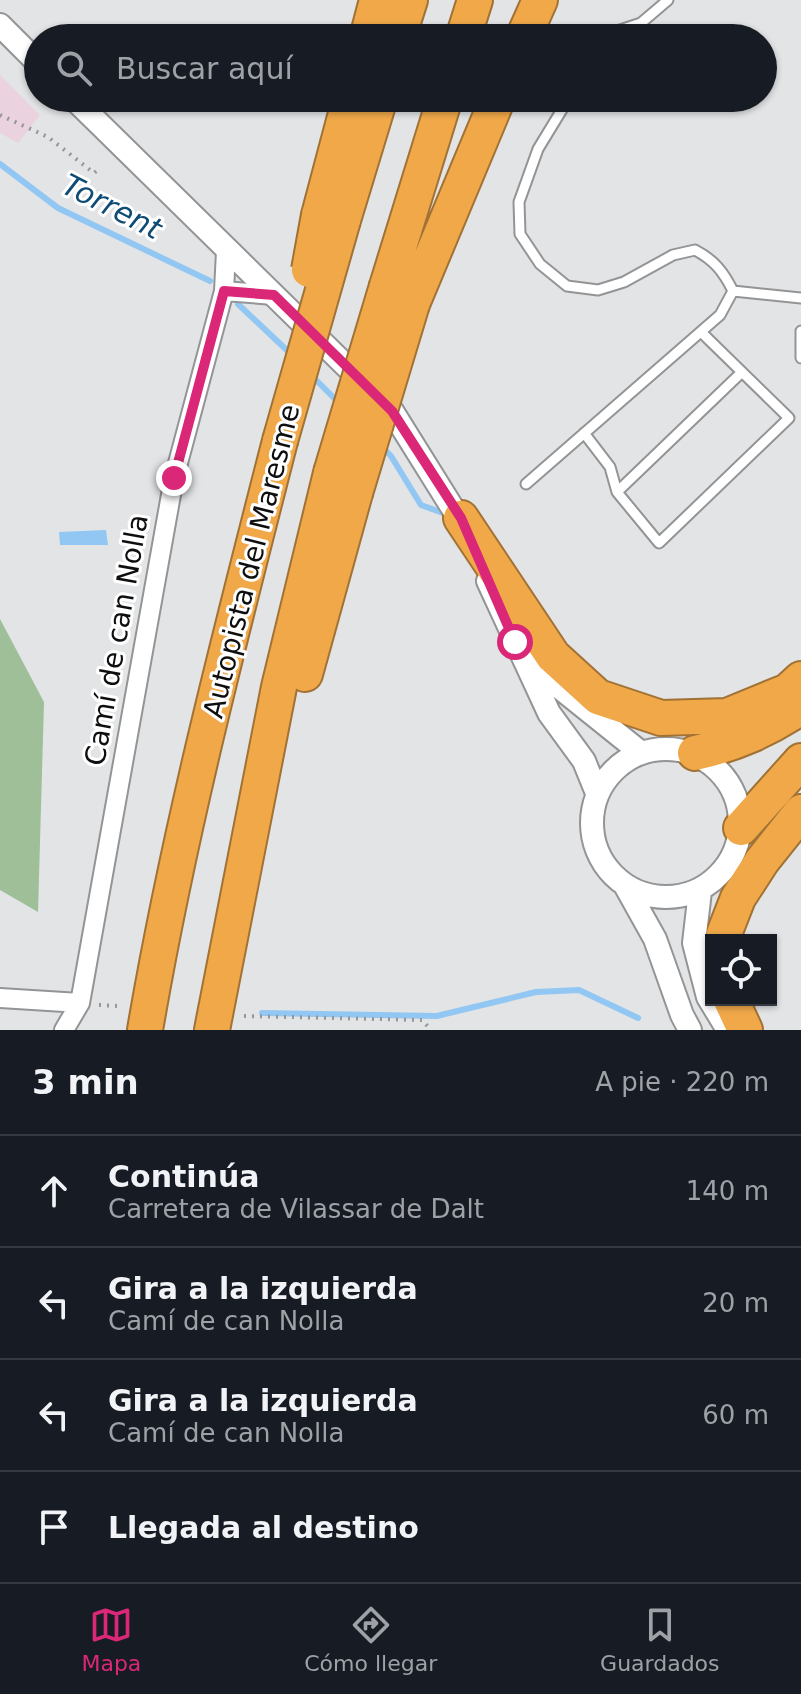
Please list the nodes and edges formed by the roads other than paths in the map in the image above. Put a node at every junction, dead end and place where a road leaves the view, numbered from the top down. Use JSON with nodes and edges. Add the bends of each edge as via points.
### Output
{"nodes":[{"id":1,"x":377,"y":0,"type":"edge"},
{"id":2,"x":410,"y":0,"type":"edge"},
{"id":3,"x":475,"y":0,"type":"edge"},
{"id":4,"x":540,"y":0,"type":"edge"},
{"id":5,"x":668,"y":0,"type":"edge"},
{"id":6,"x":371,"y":24,"type":"edge"},
{"id":7,"x":402,"y":24,"type":"edge"},
{"id":8,"x":467,"y":24,"type":"edge"},
{"id":9,"x":529,"y":24,"type":"edge"},
{"id":10,"x":638,"y":24,"type":"edge"},
{"id":11,"x":0,"y":25,"type":"edge"},
{"id":12,"x":24,"y":49,"type":"edge"},
{"id":13,"x":87,"y":112,"type":"edge"},
{"id":14,"x":348,"y":112,"type":"edge"},
{"id":15,"x":374,"y":112,"type":"edge"},
{"id":16,"x":442,"y":112,"type":"edge"},
{"id":17,"x":491,"y":112,"type":"edge"},
{"id":18,"x":560,"y":112,"type":"edge"},
{"id":19,"x":331,"y":218,"type":"junction"},
{"id":20,"x":226,"y":251,"type":"junction"},
{"id":21,"x":224,"y":291,"type":"junction"},
{"id":22,"x":733,"y":291,"type":"junction"},
{"id":23,"x":274,"y":295,"type":"junction"},
{"id":24,"x":399,"y":295,"type":"junction"},
{"id":25,"x":801,"y":298,"type":"edge"},
{"id":26,"x":801,"y":331,"type":"edge"},
{"id":27,"x":701,"y":332,"type":"junction"},
{"id":28,"x":801,"y":358,"type":"edge"},
{"id":29,"x":742,"y":372,"type":"junction"},
{"id":30,"x":584,"y":433,"type":"junction"},
{"id":31,"x":526,"y":484,"type":"dead end"},
{"id":32,"x":617,"y":492,"type":"junction"},
{"id":33,"x":461,"y":518,"type":"junction"},
{"id":34,"x":515,"y":642,"type":"junction"},
{"id":35,"x":801,"y":679,"type":"edge"},
{"id":36,"x":801,"y":707,"type":"edge"},
{"id":37,"x":640,"y":752,"type":"junction"},
{"id":38,"x":695,"y":753,"type":"junction"},
{"id":39,"x":801,"y":761,"type":"edge"},
{"id":40,"x":597,"y":793,"type":"junction"},
{"id":41,"x":801,"y":812,"type":"edge"},
{"id":42,"x":741,"y":828,"type":"junction"},
{"id":43,"x":626,"y":887,"type":"junction"},
{"id":44,"x":700,"y":891,"type":"junction"},
{"id":45,"x":724,"y":934,"type":"edge"},
{"id":46,"x":0,"y":998,"type":"edge"},
{"id":47,"x":80,"y":1003,"type":"junction"},
{"id":48,"x":734,"y":1006,"type":"edge"},
{"id":49,"x":64,"y":1030,"type":"edge"},
{"id":50,"x":145,"y":1030,"type":"edge"},
{"id":51,"x":212,"y":1030,"type":"edge"},
{"id":52,"x":690,"y":1030,"type":"edge"},
{"id":53,"x":728,"y":1030,"type":"edge"},
{"id":54,"x":745,"y":1030,"type":"edge"}],
"edges":[{"from":1,"to":6,"type":"highway"},
{"from":2,"to":7,"type":"highway"},
{"from":3,"to":8,"type":"highway"},
{"from":4,"to":9,"type":"highway"},
{"from":5,"to":10,"type":"lane"},
{"from":11,"to":12,"type":"street"},
{"from":13,"to":20,"type":"street"},
{"from":14,"to":19,"type":"highway"},
{"from":15,"to":19,"type":"highway"},
{"from":16,"to":24,"type":"highway"},
{"from":17,"to":24,"type":"highway"},
{"from":18,"to":22,"type":"lane","via":[[538,149],[519,202],[520,234],[540,264],[567,286],[598,290],[695,250],[712,259]]},
{"from":19,"to":50,"type":"highway","name":"Autopista del Maresme","bridge":true,"via":[[213,704]]},
{"from":20,"to":21,"type":"street","name":"Camí de can Nolla"},
{"from":20,"to":23,"type":"street"},
{"from":21,"to":23,"type":"street"},
{"from":21,"to":47,"type":"street","name":"Camí de can Nolla","via":[[174,478]]},
{"from":22,"to":25,"type":"lane"},
{"from":22,"to":27,"type":"lane","via":[[720,315]]},
{"from":23,"to":33,"type":"street","via":[[392,411]]},
{"from":24,"to":51,"type":"highway","bridge":true,"via":[[343,483]]},
{"from":26,"to":28,"type":"lane"},
{"from":27,"to":29,"type":"lane"},
{"from":27,"to":30,"type":"lane"},
{"from":29,"to":32,"type":"lane"},
{"from":29,"to":32,"type":"lane","via":[[789,418],[659,543]]},
{"from":30,"to":31,"type":"lane"},
{"from":30,"to":32,"type":"lane","via":[[610,467]]},
{"from":33,"to":34,"type":"street"},
{"from":33,"to":35,"type":"highway","via":[[553,656],[598,697],[661,718],[727,716],[788,691]]},
{"from":34,"to":37,"type":"street","via":[[554,683]]},
{"from":34,"to":40,"type":"street","via":[[549,713],[584,761]]},
{"from":36,"to":38,"type":"highway","via":[[773,726]]},
{"from":37,"to":38,"type":"street","via":[[667,747]]},
{"from":37,"to":40,"type":"street","via":[[612,770]]},
{"from":38,"to":42,"type":"street","via":[[723,774],[736,795]]},
{"from":39,"to":42,"type":"highway"},
{"from":40,"to":43,"type":"street","via":[[591,830],[598,856]]},
{"from":41,"to":45,"type":"highway","via":[[738,898]]},
{"from":42,"to":44,"type":"street","via":[[731,860]]},
{"from":43,"to":44,"type":"street","via":[[657,897]]},
{"from":43,"to":52,"type":"street","via":[[655,939]]},
{"from":44,"to":53,"type":"street","via":[[694,943],[708,997]]},
{"from":46,"to":47,"type":"street"},
{"from":47,"to":49,"type":"street"},
{"from":48,"to":54,"type":"highway"}]}
